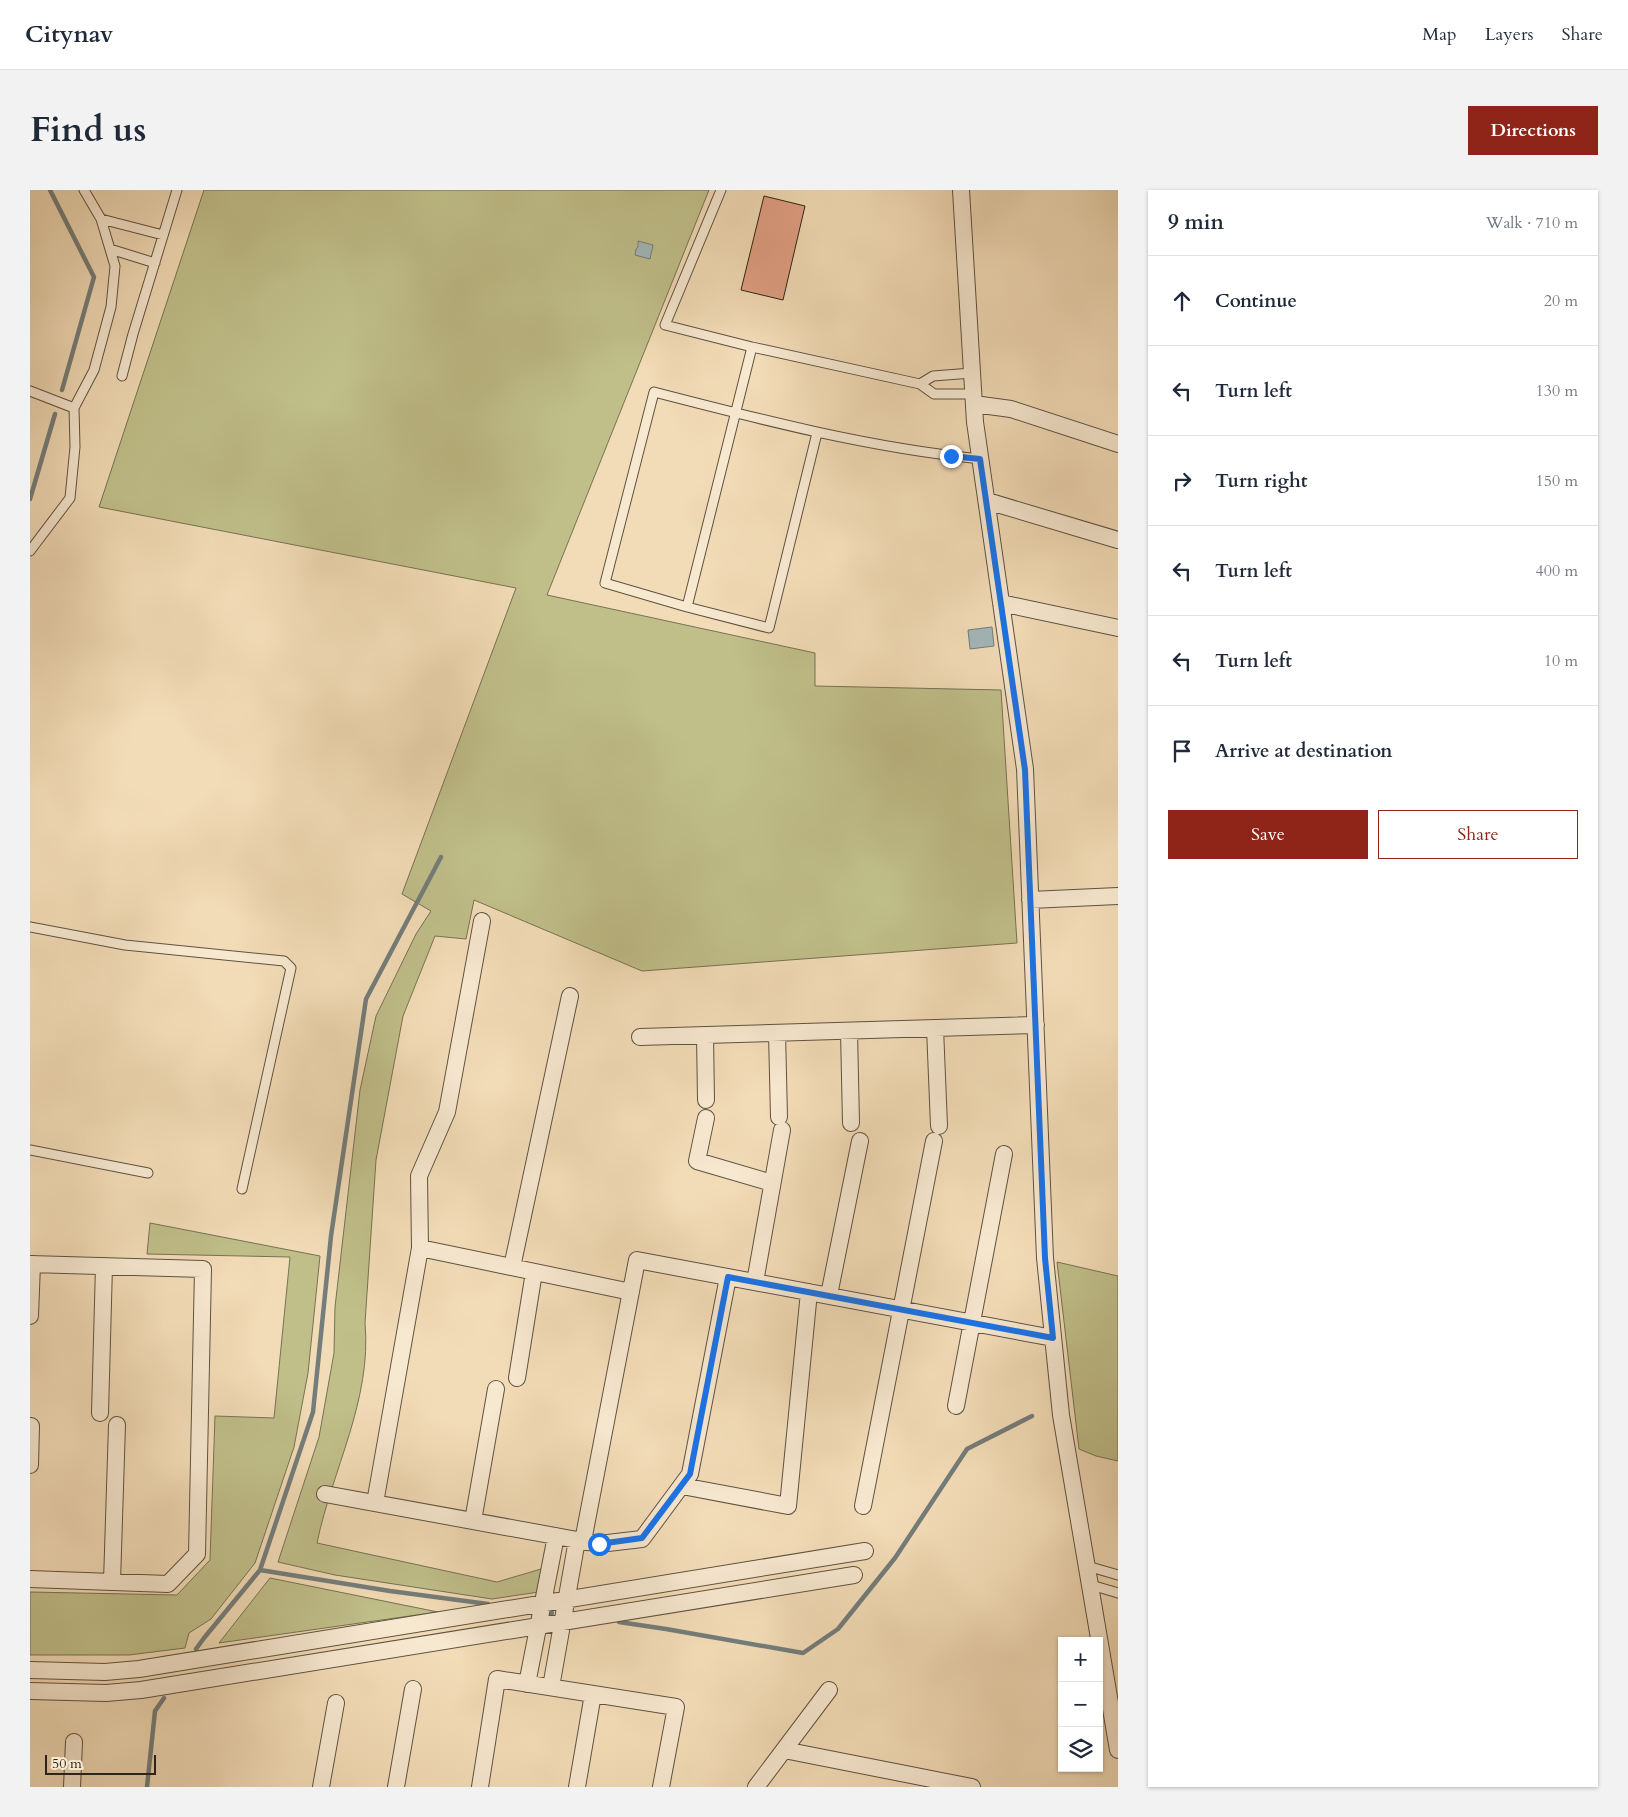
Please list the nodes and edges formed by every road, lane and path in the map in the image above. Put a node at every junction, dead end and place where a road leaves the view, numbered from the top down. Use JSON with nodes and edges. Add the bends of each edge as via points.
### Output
{"nodes":[{"id":1,"x":84,"y":190,"type":"edge"},
{"id":2,"x":177,"y":190,"type":"edge"},
{"id":3,"x":721,"y":190,"type":"edge"},
{"id":4,"x":961,"y":190,"type":"edge"},
{"id":5,"x":101,"y":219,"type":"junction"},
{"id":6,"x":163,"y":235,"type":"junction"},
{"id":7,"x":110,"y":249,"type":"junction"},
{"id":8,"x":154,"y":263,"type":"junction"},
{"id":9,"x":752,"y":347,"type":"junction"},
{"id":10,"x":972,"y":373,"type":"junction"},
{"id":11,"x":122,"y":376,"type":"dead end"},
{"id":12,"x":920,"y":384,"type":"junction"},
{"id":13,"x":30,"y":392,"type":"edge"},
{"id":14,"x":974,"y":399,"type":"junction"},
{"id":15,"x":74,"y":408,"type":"junction"},
{"id":16,"x":736,"y":413,"type":"junction"},
{"id":17,"x":817,"y":433,"type":"junction"},
{"id":18,"x":1118,"y":444,"type":"edge"},
{"id":19,"x":980,"y":459,"type":"junction"},
{"id":20,"x":987,"y":501,"type":"junction"},
{"id":21,"x":1118,"y":540,"type":"edge"},
{"id":22,"x":30,"y":551,"type":"edge"},
{"id":23,"x":1001,"y":603,"type":"junction"},
{"id":24,"x":687,"y":608,"type":"junction"},
{"id":25,"x":1118,"y":628,"type":"edge"},
{"id":26,"x":1118,"y":896,"type":"edge"},
{"id":27,"x":1030,"y":900,"type":"junction"},
{"id":28,"x":482,"y":921,"type":"dead end"},
{"id":29,"x":30,"y":927,"type":"edge"},
{"id":30,"x":570,"y":996,"type":"dead end"},
{"id":31,"x":1036,"y":1025,"type":"junction"},
{"id":32,"x":935,"y":1028,"type":"junction"},
{"id":33,"x":849,"y":1031,"type":"junction"},
{"id":34,"x":777,"y":1033,"type":"junction"},
{"id":35,"x":705,"y":1035,"type":"junction"},
{"id":36,"x":640,"y":1037,"type":"dead end"},
{"id":37,"x":706,"y":1100,"type":"dead end"},
{"id":38,"x":706,"y":1118,"type":"dead end"},
{"id":39,"x":851,"y":1123,"type":"dead end"},
{"id":40,"x":860,"y":1141,"type":"dead end"},
{"id":41,"x":30,"y":1150,"type":"edge"},
{"id":42,"x":1004,"y":1154,"type":"dead end"},
{"id":43,"x":148,"y":1173,"type":"dead end"},
{"id":44,"x":772,"y":1183,"type":"junction"},
{"id":45,"x":242,"y":1189,"type":"dead end"},
{"id":46,"x":420,"y":1248,"type":"junction"},
{"id":47,"x":31,"y":1264,"type":"edge"},
{"id":48,"x":104,"y":1266,"type":"junction"},
{"id":49,"x":512,"y":1267,"type":"junction"},
{"id":50,"x":534,"y":1272,"type":"junction"},
{"id":51,"x":728,"y":1277,"type":"junction"},
{"id":52,"x":755,"y":1282,"type":"junction"},
{"id":53,"x":631,"y":1292,"type":"junction"},
{"id":54,"x":809,"y":1292,"type":"junction"},
{"id":55,"x":829,"y":1296,"type":"junction"},
{"id":56,"x":901,"y":1309,"type":"junction"},
{"id":57,"x":30,"y":1316,"type":"edge"},
{"id":58,"x":971,"y":1322,"type":"junction"},
{"id":59,"x":1053,"y":1338,"type":"junction"},
{"id":60,"x":517,"y":1378,"type":"dead end"},
{"id":61,"x":496,"y":1389,"type":"dead end"},
{"id":62,"x":956,"y":1406,"type":"dead end"},
{"id":63,"x":100,"y":1413,"type":"dead end"},
{"id":64,"x":117,"y":1425,"type":"dead end"},
{"id":65,"x":31,"y":1426,"type":"edge"},
{"id":66,"x":30,"y":1465,"type":"edge"},
{"id":67,"x":682,"y":1486,"type":"junction"},
{"id":68,"x":325,"y":1494,"type":"dead end"},
{"id":69,"x":375,"y":1503,"type":"junction"},
{"id":70,"x":863,"y":1506,"type":"dead end"},
{"id":71,"x":472,"y":1521,"type":"junction"},
{"id":72,"x":556,"y":1536,"type":"junction"},
{"id":73,"x":580,"y":1540,"type":"junction"},
{"id":74,"x":866,"y":1551,"type":"dead end"},
{"id":75,"x":1087,"y":1566,"type":"junction"},
{"id":76,"x":854,"y":1575,"type":"dead end"},
{"id":77,"x":1118,"y":1575,"type":"edge"},
{"id":78,"x":30,"y":1579,"type":"edge"},
{"id":79,"x":112,"y":1582,"type":"junction"},
{"id":80,"x":1090,"y":1585,"type":"junction"},
{"id":81,"x":1118,"y":1593,"type":"edge"},
{"id":82,"x":566,"y":1600,"type":"junction"},
{"id":83,"x":543,"y":1605,"type":"junction"},
{"id":84,"x":562,"y":1622,"type":"junction"},
{"id":85,"x":538,"y":1626,"type":"junction"},
{"id":86,"x":30,"y":1670,"type":"edge"},
{"id":87,"x":527,"y":1684,"type":"junction"},
{"id":88,"x":551,"y":1688,"type":"junction"},
{"id":89,"x":413,"y":1689,"type":"dead end"},
{"id":90,"x":829,"y":1690,"type":"dead end"},
{"id":91,"x":30,"y":1691,"type":"edge"},
{"id":92,"x":593,"y":1694,"type":"junction"},
{"id":93,"x":336,"y":1703,"type":"dead end"},
{"id":94,"x":74,"y":1742,"type":"dead end"},
{"id":95,"x":784,"y":1750,"type":"junction"},
{"id":96,"x":1118,"y":1750,"type":"edge"},
{"id":97,"x":72,"y":1787,"type":"edge"},
{"id":98,"x":321,"y":1787,"type":"edge"},
{"id":99,"x":396,"y":1787,"type":"edge"},
{"id":100,"x":480,"y":1787,"type":"edge"},
{"id":101,"x":577,"y":1787,"type":"edge"},
{"id":102,"x":661,"y":1787,"type":"edge"},
{"id":103,"x":756,"y":1787,"type":"edge"},
{"id":104,"x":972,"y":1787,"type":"edge"}],
"edges":[{"from":1,"to":5,"type":"lane"},
{"from":2,"to":6,"type":"lane"},
{"from":3,"to":9,"type":"lane","via":[[665,325]]},
{"from":4,"to":10,"type":"street"},
{"from":5,"to":6,"type":"lane"},
{"from":5,"to":7,"type":"lane"},
{"from":6,"to":8,"type":"lane"},
{"from":7,"to":8,"type":"lane"},
{"from":7,"to":15,"type":"lane","via":[[115,266],[111,306],[94,370]]},
{"from":8,"to":11,"type":"lane"},
{"from":9,"to":12,"type":"lane"},
{"from":9,"to":16,"type":"lane"},
{"from":10,"to":12,"type":"lane","via":[[933,376]]},
{"from":10,"to":14,"type":"street"},
{"from":12,"to":14,"type":"lane","via":[[934,394]]},
{"from":13,"to":15,"type":"lane"},
{"from":14,"to":18,"type":"street"},
{"from":14,"to":19,"type":"street"},
{"from":15,"to":22,"type":"lane","via":[[75,447],[70,498]]},
{"from":16,"to":17,"type":"lane"},
{"from":16,"to":24,"type":"lane"},
{"from":16,"to":24,"type":"lane","via":[[654,392],[605,583]]},
{"from":17,"to":19,"type":"lane"},
{"from":17,"to":24,"type":"lane","via":[[769,628]]},
{"from":19,"to":20,"type":"street"},
{"from":20,"to":21,"type":"street"},
{"from":20,"to":23,"type":"street"},
{"from":23,"to":25,"type":"street"},
{"from":23,"to":27,"type":"street","via":[[1025,770]]},
{"from":26,"to":27,"type":"street"},
{"from":27,"to":31,"type":"street"},
{"from":28,"to":46,"type":"street","via":[[447,1112],[419,1176]]},
{"from":29,"to":45,"type":"lane","via":[[125,945],[284,961],[291,968]]},
{"from":30,"to":49,"type":"street"},
{"from":31,"to":32,"type":"street"},
{"from":31,"to":59,"type":"street","via":[[1045,1258]]},
{"from":32,"to":33,"type":"street"},
{"from":32,"to":56,"type":"street","via":[[936,1134]]},
{"from":33,"to":34,"type":"street"},
{"from":33,"to":39,"type":"street"},
{"from":34,"to":35,"type":"street"},
{"from":34,"to":44,"type":"street","via":[[780,1123]]},
{"from":35,"to":36,"type":"street"},
{"from":35,"to":37,"type":"street"},
{"from":38,"to":44,"type":"street","via":[[697,1160]]},
{"from":40,"to":55,"type":"street"},
{"from":41,"to":43,"type":"lane"},
{"from":42,"to":58,"type":"street"},
{"from":44,"to":52,"type":"street"},
{"from":46,"to":49,"type":"street"},
{"from":46,"to":69,"type":"street"},
{"from":47,"to":48,"type":"street"},
{"from":47,"to":57,"type":"street"},
{"from":48,"to":63,"type":"street"},
{"from":48,"to":79,"type":"street","via":[[203,1269],[196,1554],[168,1584]]},
{"from":49,"to":50,"type":"street"},
{"from":50,"to":53,"type":"street"},
{"from":50,"to":60,"type":"street"},
{"from":51,"to":52,"type":"street"},
{"from":51,"to":53,"type":"street","via":[[637,1260]]},
{"from":51,"to":67,"type":"street","via":[[690,1474]]},
{"from":52,"to":54,"type":"street"},
{"from":53,"to":73,"type":"street"},
{"from":54,"to":55,"type":"street"},
{"from":54,"to":67,"type":"street","via":[[788,1506]]},
{"from":55,"to":56,"type":"street"},
{"from":56,"to":58,"type":"street"},
{"from":56,"to":70,"type":"street"},
{"from":58,"to":59,"type":"street"},
{"from":58,"to":62,"type":"street"},
{"from":59,"to":75,"type":"street","via":[[1061,1415]]},
{"from":61,"to":71,"type":"street"},
{"from":64,"to":79,"type":"street"},
{"from":65,"to":66,"type":"street"},
{"from":67,"to":73,"type":"street","via":[[642,1538],[599,1544]]},
{"from":68,"to":69,"type":"street"},
{"from":69,"to":71,"type":"street"},
{"from":71,"to":72,"type":"street"},
{"from":72,"to":73,"type":"street"},
{"from":72,"to":83,"type":"street"},
{"from":73,"to":82,"type":"street"},
{"from":74,"to":82,"type":"street"},
{"from":75,"to":77,"type":"lane"},
{"from":75,"to":80,"type":"street"},
{"from":76,"to":84,"type":"street"},
{"from":78,"to":79,"type":"street"},
{"from":80,"to":81,"type":"lane"},
{"from":80,"to":96,"type":"street"},
{"from":82,"to":83,"type":"street"},
{"from":82,"to":84,"type":"street"},
{"from":83,"to":85,"type":"street"},
{"from":83,"to":86,"type":"street","via":[[139,1669],[105,1672]]},
{"from":84,"to":85,"type":"street"},
{"from":84,"to":88,"type":"street"},
{"from":85,"to":87,"type":"street"},
{"from":85,"to":91,"type":"street","via":[[141,1690],[106,1693]]},
{"from":87,"to":88,"type":"street"},
{"from":87,"to":100,"type":"street","via":[[497,1679]]},
{"from":88,"to":92,"type":"street"},
{"from":89,"to":99,"type":"street"},
{"from":90,"to":95,"type":"street"},
{"from":92,"to":101,"type":"street"},
{"from":92,"to":102,"type":"street","via":[[676,1707]]},
{"from":93,"to":98,"type":"street"},
{"from":94,"to":97,"type":"street"},
{"from":95,"to":103,"type":"street"},
{"from":95,"to":104,"type":"street"}]}
